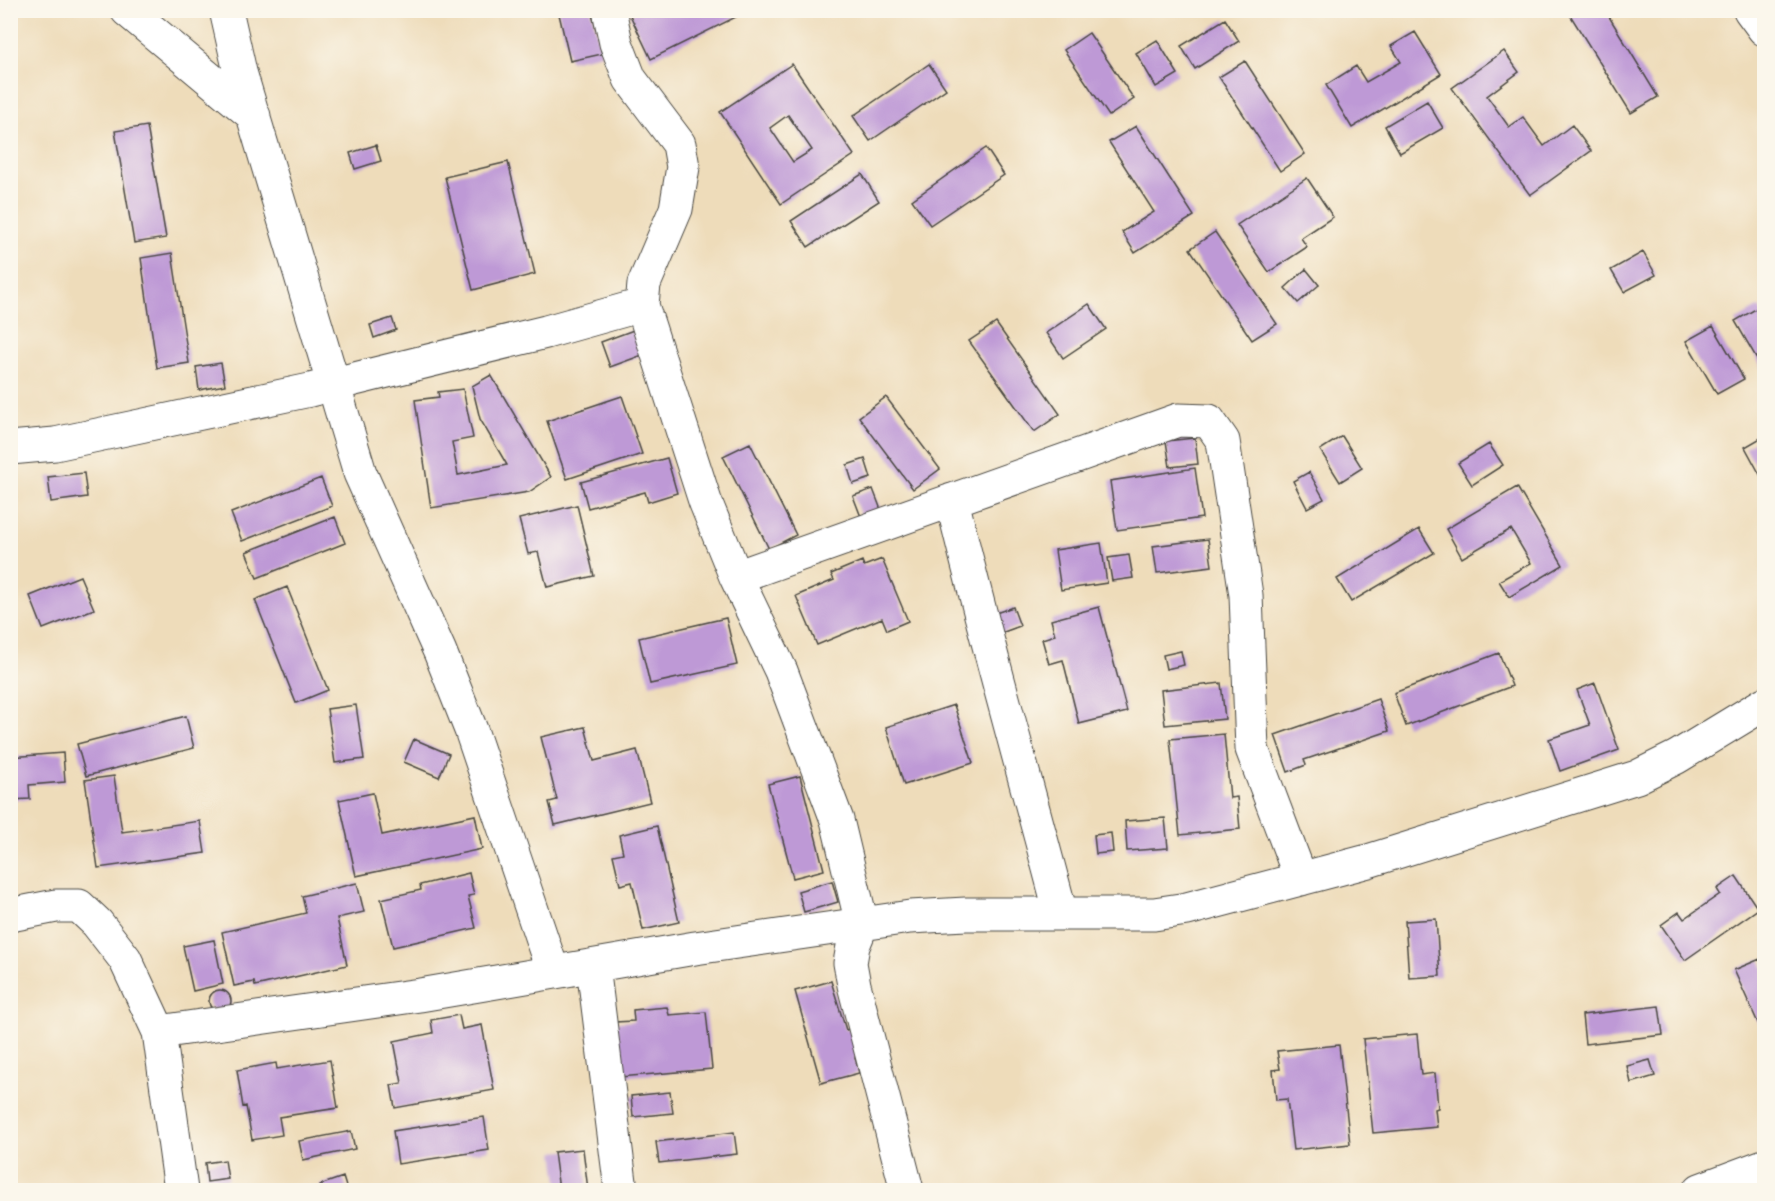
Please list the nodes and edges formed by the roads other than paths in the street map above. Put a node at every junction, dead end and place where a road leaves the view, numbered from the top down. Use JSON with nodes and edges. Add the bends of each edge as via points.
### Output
{"nodes":[{"id":1,"x":127,"y":10,"type":"edge"},
{"id":2,"x":226,"y":10,"type":"edge"},
{"id":3,"x":609,"y":10,"type":"edge"},
{"id":4,"x":1750,"y":10,"type":"edge"},
{"id":5,"x":1764,"y":29,"type":"edge"},
{"id":6,"x":254,"y":116,"type":"junction"},
{"id":7,"x":642,"y":305,"type":"junction"},
{"id":8,"x":335,"y":384,"type":"junction"},
{"id":9,"x":10,"y":448,"type":"edge"},
{"id":10,"x":952,"y":500,"type":"junction"},
{"id":11,"x":736,"y":577,"type":"junction"},
{"id":12,"x":1764,"y":704,"type":"edge"},
{"id":13,"x":1301,"y":879,"type":"junction"},
{"id":14,"x":1061,"y":914,"type":"junction"},
{"id":15,"x":10,"y":915,"type":"edge"},
{"id":16,"x":862,"y":924,"type":"junction"},
{"id":17,"x":593,"y":966,"type":"junction"},
{"id":18,"x":553,"y":972,"type":"junction"},
{"id":19,"x":159,"y":1032,"type":"junction"},
{"id":20,"x":1764,"y":1166,"type":"edge"},
{"id":21,"x":181,"y":1191,"type":"edge"},
{"id":22,"x":621,"y":1191,"type":"edge"},
{"id":23,"x":907,"y":1191,"type":"edge"},
{"id":24,"x":1700,"y":1191,"type":"edge"}],
"edges":[{"from":1,"to":6,"type":"street"},
{"from":2,"to":6,"type":"street"},
{"from":3,"to":7,"type":"street","via":[[630,79],[679,144],[683,167],[676,209],[644,284]]},
{"from":4,"to":5,"type":"street"},
{"from":6,"to":8,"type":"street"},
{"from":7,"to":8,"type":"street"},
{"from":7,"to":11,"type":"street","via":[[705,501]]},
{"from":8,"to":9,"type":"street","via":[[55,444]]},
{"from":8,"to":18,"type":"street","via":[[360,473],[471,730]]},
{"from":10,"to":11,"type":"street"},
{"from":10,"to":13,"type":"street","via":[[1178,420],[1209,421],[1223,441],[1246,595],[1252,748]]},
{"from":10,"to":14,"type":"street"},
{"from":11,"to":16,"type":"street","via":[[781,671],[837,820]]},
{"from":12,"to":13,"type":"street","via":[[1638,777]]},
{"from":13,"to":14,"type":"street","via":[[1154,914]]},
{"from":14,"to":16,"type":"street","via":[[910,917]]},
{"from":15,"to":19,"type":"street","via":[[79,906],[125,959]]},
{"from":16,"to":17,"type":"street"},
{"from":16,"to":23,"type":"street","via":[[850,963]]},
{"from":17,"to":18,"type":"street"},
{"from":17,"to":22,"type":"street"},
{"from":18,"to":19,"type":"street"},
{"from":19,"to":21,"type":"street"},
{"from":20,"to":24,"type":"street"}]}
